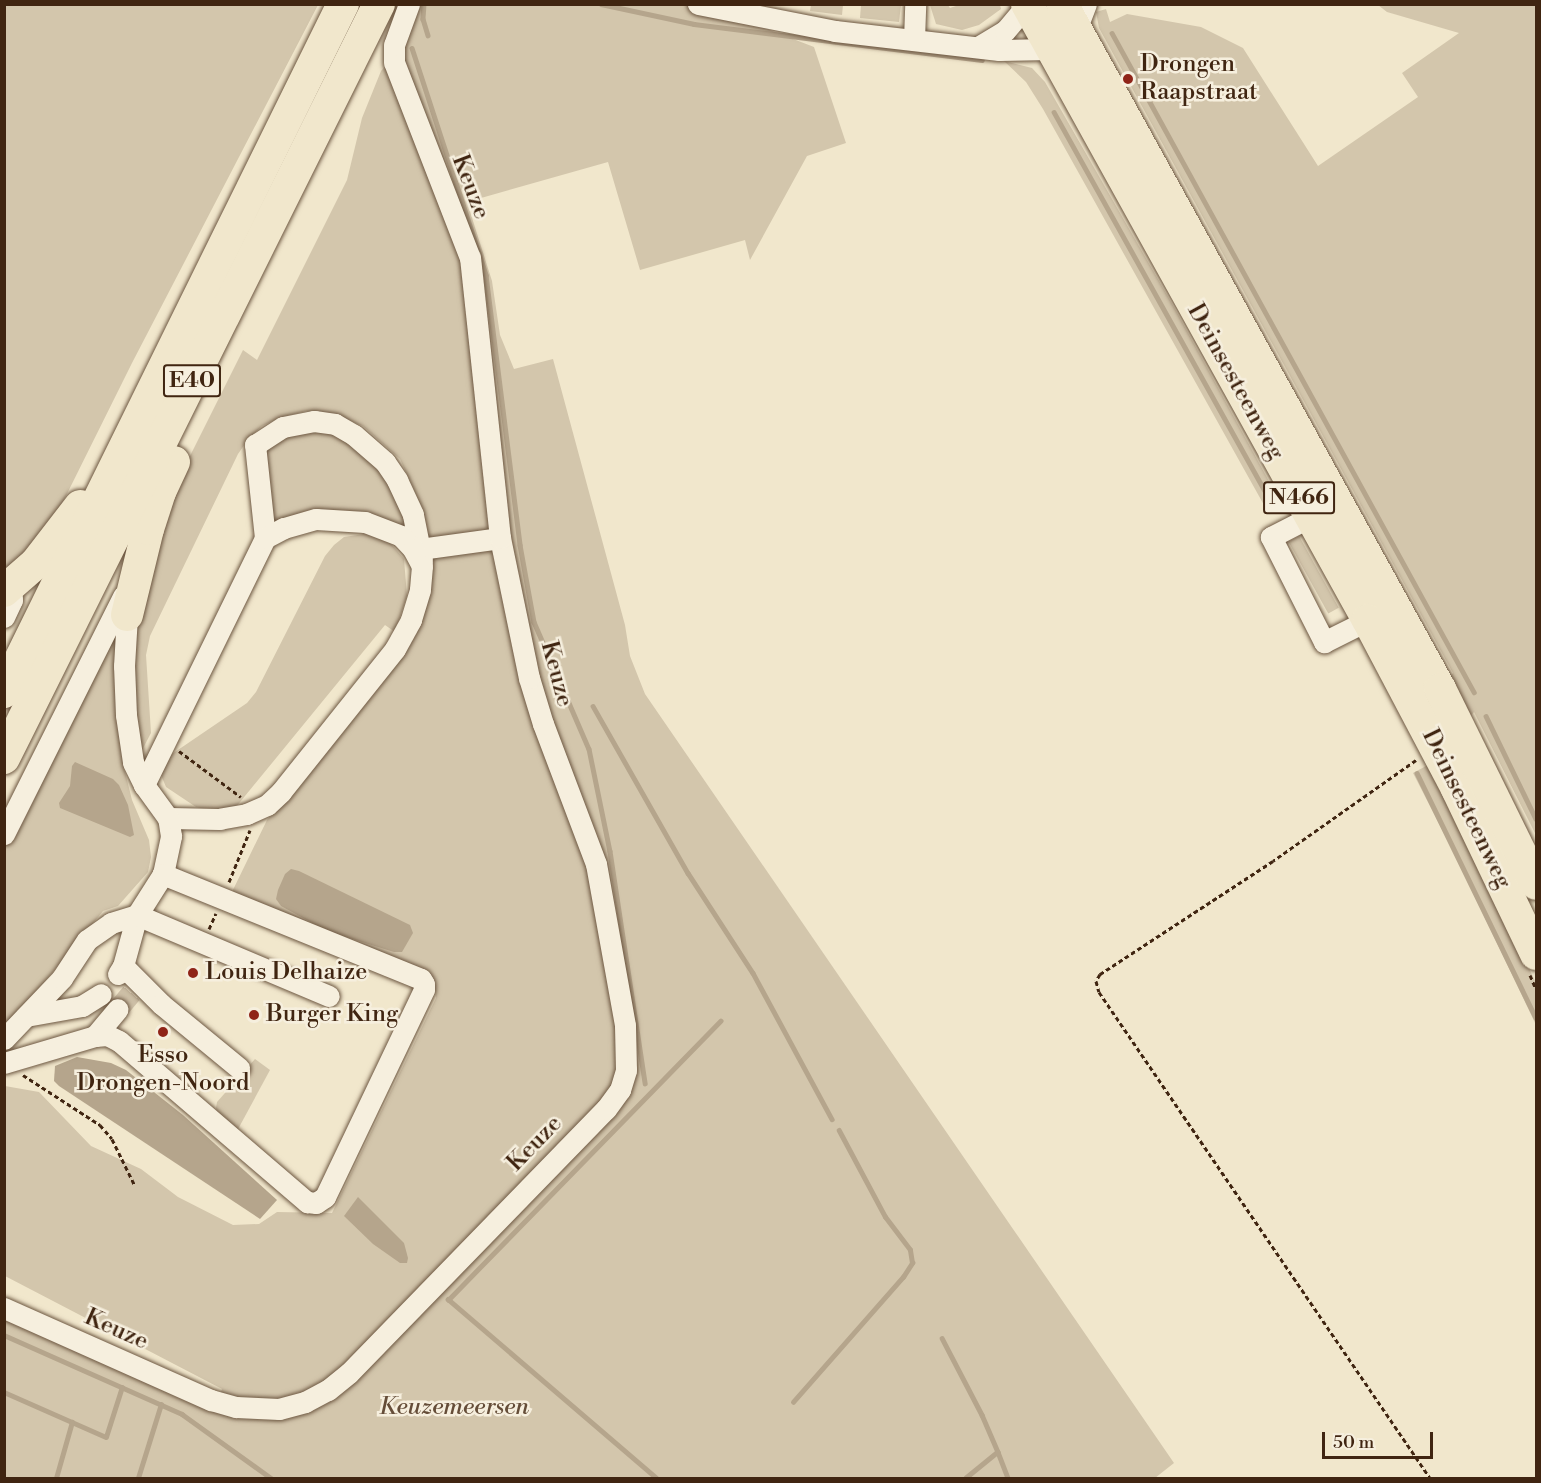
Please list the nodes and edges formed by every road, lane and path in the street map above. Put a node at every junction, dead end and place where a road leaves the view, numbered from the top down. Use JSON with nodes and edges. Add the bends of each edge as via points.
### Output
{"nodes":[{"id":1,"x":343,"y":4,"type":"edge"},
{"id":2,"x":379,"y":4,"type":"edge"},
{"id":3,"x":409,"y":4,"type":"edge"},
{"id":4,"x":698,"y":4,"type":"edge"},
{"id":5,"x":915,"y":4,"type":"edge"},
{"id":6,"x":1027,"y":5,"type":"edge"},
{"id":7,"x":1075,"y":13,"type":"edge"},
{"id":8,"x":914,"y":40,"type":"junction"},
{"id":9,"x":978,"y":47,"type":"junction"},
{"id":10,"x":1051,"y":49,"type":"junction"},
{"id":11,"x":318,"y":126,"type":"junction"},
{"id":12,"x":123,"y":452,"type":"junction"},
{"id":13,"x":1310,"y":518,"type":"junction"},
{"id":14,"x":265,"y":538,"type":"junction"},
{"id":15,"x":500,"y":538,"type":"junction"},
{"id":16,"x":421,"y":558,"type":"junction"},
{"id":17,"x":137,"y":566,"type":"junction"},
{"id":18,"x":8,"y":589,"type":"edge"},
{"id":19,"x":128,"y":615,"type":"joint"},
{"id":20,"x":4,"y":617,"type":"edge"},
{"id":21,"x":1368,"y":620,"type":"junction"},
{"id":22,"x":4,"y":692,"type":"edge"},
{"id":23,"x":1436,"y":748,"type":"junction"},
{"id":24,"x":4,"y":758,"type":"edge"},
{"id":25,"x":144,"y":785,"type":"junction"},
{"id":26,"x":168,"y":818,"type":"junction"},
{"id":27,"x":4,"y":834,"type":"edge"},
{"id":28,"x":163,"y":874,"type":"junction"},
{"id":29,"x":1536,"y":884,"type":"edge"},
{"id":30,"x":137,"y":915,"type":"junction"},
{"id":31,"x":1536,"y":954,"type":"edge"},
{"id":32,"x":101,"y":994,"type":"tunnel mouth"},
{"id":33,"x":329,"y":996,"type":"dead end"},
{"id":34,"x":118,"y":1009,"type":"tunnel mouth"},
{"id":35,"x":26,"y":1016,"type":"junction"},
{"id":36,"x":95,"y":1036,"type":"junction"},
{"id":37,"x":4,"y":1039,"type":"edge"},
{"id":38,"x":5,"y":1063,"type":"edge"},
{"id":39,"x":239,"y":1068,"type":"dead end"},
{"id":40,"x":134,"y":1184,"type":"dead end"},
{"id":41,"x":4,"y":1308,"type":"edge"},
{"id":42,"x":1430,"y":1479,"type":"edge"}],
"edges":[{"from":1,"to":12,"type":"highway","number":"E40"},
{"from":2,"to":11,"type":"highway","number":"E40"},
{"from":3,"to":15,"type":"street","name":"Keuze","via":[[394,45],[394,62],[470,258]]},
{"from":4,"to":8,"type":"street","via":[[835,31]]},
{"from":5,"to":8,"type":"street"},
{"from":6,"to":9,"type":"street","via":[[1005,32]]},
{"from":6,"to":10,"type":"highway","name":"Deinsesteenweg","number":"N466"},
{"from":7,"to":10,"type":"street"},
{"from":7,"to":29,"type":"highway","name":"Deinsesteenweg","number":"N466","via":[[1440,689]]},
{"from":8,"to":9,"type":"street"},
{"from":9,"to":10,"type":"street"},
{"from":10,"to":13,"type":"highway","name":"Deinsesteenweg","number":"N466"},
{"from":11,"to":17,"type":"highway","via":[[251,298],[160,492]]},
{"from":11,"to":24,"type":"highway","number":"E40"},
{"from":12,"to":18,"type":"highway","via":[[36,563]]},
{"from":12,"to":22,"type":"highway","number":"E40"},
{"from":13,"to":21,"type":"highway","name":"Deinsesteenweg","number":"N466"},
{"from":13,"to":21,"type":"street","via":[[1271,537],[1324,642]]},
{"from":14,"to":16,"type":"street","via":[[316,519],[365,522],[401,536]]},
{"from":14,"to":16,"type":"street","via":[[255,445],[284,427],[314,421],[335,424],[354,435],[384,462],[413,515]]},
{"from":14,"to":25,"type":"street"},
{"from":15,"to":16,"type":"street"},
{"from":15,"to":41,"type":"street","name":"Keuze","via":[[529,678],[596,864],[627,1052],[620,1090],[606,1109],[349,1373],[305,1402],[279,1409],[236,1407],[211,1400]]},
{"from":16,"to":26,"type":"street","via":[[420,590],[411,620],[395,649],[281,792],[267,805],[247,814],[220,819]]},
{"from":17,"to":19,"type":"highway"},
{"from":17,"to":27,"type":"street"},
{"from":18,"to":20,"type":"street","via":[[12,600]]},
{"from":19,"to":25,"type":"street","via":[[126,715],[133,762]]},
{"from":21,"to":23,"type":"highway","name":"Deinsesteenweg","number":"N466"},
{"from":23,"to":31,"type":"highway","name":"Deinsesteenweg","number":"N466"},
{"from":23,"to":42,"type":"path","via":[[1100,974],[1096,981],[1099,992]]},
{"from":25,"to":26,"type":"street"},
{"from":26,"to":28,"type":"street","via":[[171,836]]},
{"from":28,"to":30,"type":"street"},
{"from":28,"to":36,"type":"street","via":[[421,980],[424,989],[332,1186],[316,1203],[307,1202],[119,1041],[107,1035]]},
{"from":30,"to":33,"type":"street"},
{"from":30,"to":35,"type":"street","via":[[111,923],[87,940],[62,978]]},
{"from":30,"to":39,"type":"street","via":[[121,970]]},
{"from":32,"to":35,"type":"street","via":[[82,1006]]},
{"from":34,"to":36,"type":"street"},
{"from":35,"to":37,"type":"street"},
{"from":36,"to":38,"type":"street"},
{"from":38,"to":40,"type":"path","via":[[100,1125],[112,1139]]}]}
